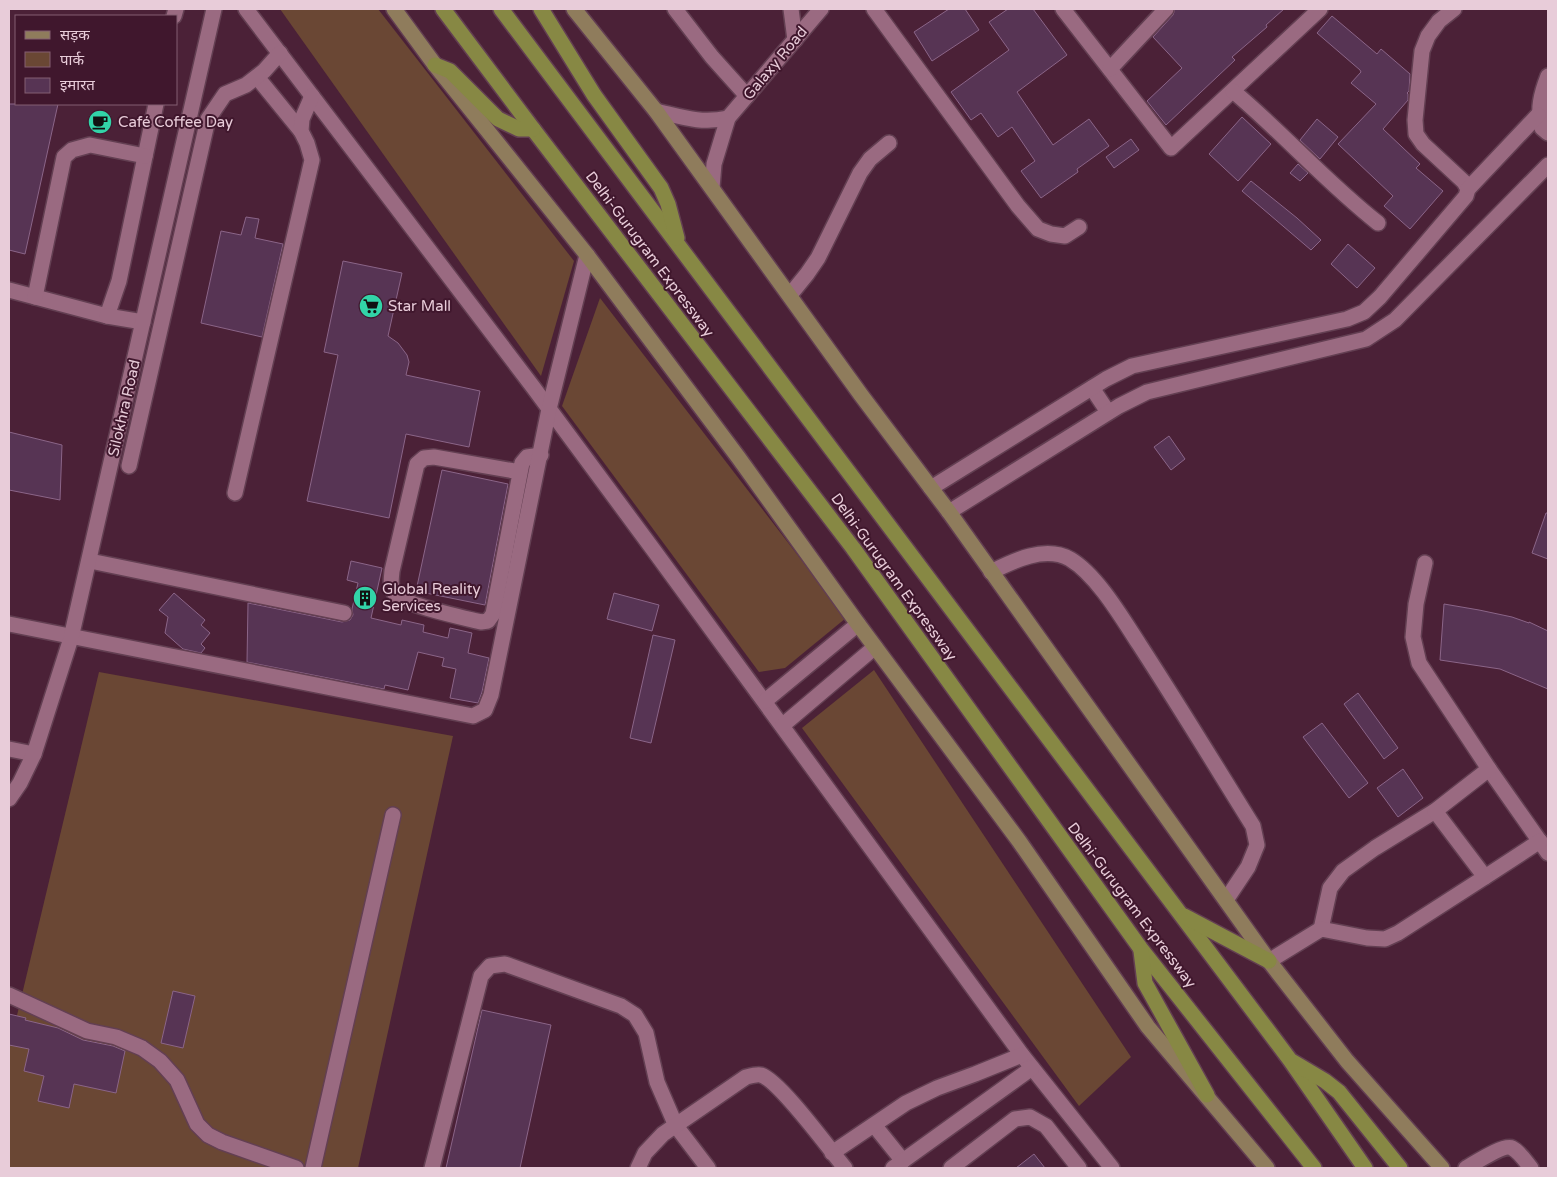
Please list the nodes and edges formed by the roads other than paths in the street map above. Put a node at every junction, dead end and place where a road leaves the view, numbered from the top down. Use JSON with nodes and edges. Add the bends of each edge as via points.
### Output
{"nodes":[{"id":1,"x":214,"y":9,"type":"edge"},
{"id":2,"x":246,"y":9,"type":"edge"},
{"id":3,"x":394,"y":9,"type":"edge"},
{"id":4,"x":443,"y":9,"type":"edge"},
{"id":5,"x":501,"y":9,"type":"edge"},
{"id":6,"x":541,"y":9,"type":"edge"},
{"id":7,"x":574,"y":9,"type":"edge"},
{"id":8,"x":675,"y":9,"type":"edge"},
{"id":9,"x":685,"y":9,"type":"edge"},
{"id":10,"x":791,"y":9,"type":"edge"},
{"id":11,"x":821,"y":9,"type":"edge"},
{"id":12,"x":874,"y":9,"type":"edge"},
{"id":13,"x":1166,"y":9,"type":"edge"},
{"id":14,"x":1320,"y":9,"type":"edge"},
{"id":15,"x":1454,"y":9,"type":"edge"},
{"id":16,"x":1068,"y":11,"type":"edge"},
{"id":17,"x":795,"y":40,"type":"junction"},
{"id":18,"x":280,"y":53,"type":"junction"},
{"id":19,"x":435,"y":65,"type":"junction"},
{"id":20,"x":1110,"y":69,"type":"junction"},
{"id":21,"x":1548,"y":76,"type":"edge"},
{"id":22,"x":257,"y":77,"type":"junction"},
{"id":23,"x":1233,"y":91,"type":"junction"},
{"id":24,"x":749,"y":93,"type":"junction"},
{"id":25,"x":312,"y":96,"type":"junction"},
{"id":26,"x":156,"y":105,"type":"edge"},
{"id":27,"x":656,"y":110,"type":"junction"},
{"id":28,"x":1538,"y":115,"type":"junction"},
{"id":29,"x":728,"y":118,"type":"junction"},
{"id":30,"x":533,"y":129,"type":"junction"},
{"id":31,"x":301,"y":131,"type":"junction"},
{"id":32,"x":1548,"y":133,"type":"edge"},
{"id":33,"x":889,"y":143,"type":"dead end"},
{"id":34,"x":145,"y":156,"type":"junction"},
{"id":35,"x":1548,"y":165,"type":"edge"},
{"id":36,"x":712,"y":188,"type":"junction"},
{"id":37,"x":1468,"y":189,"type":"junction"},
{"id":38,"x":1378,"y":223,"type":"dead end"},
{"id":39,"x":1079,"y":227,"type":"dead end"},
{"id":40,"x":678,"y":243,"type":"junction"},
{"id":41,"x":587,"y":256,"type":"junction"},
{"id":42,"x":9,"y":290,"type":"edge"},
{"id":43,"x":790,"y":296,"type":"junction"},
{"id":44,"x":35,"y":297,"type":"junction"},
{"id":45,"x":107,"y":316,"type":"junction"},
{"id":46,"x":143,"y":322,"type":"junction"},
{"id":47,"x":1309,"y":328,"type":"junction"},
{"id":48,"x":1315,"y":352,"type":"junction"},
{"id":49,"x":1092,"y":388,"type":"junction"},
{"id":50,"x":550,"y":409,"type":"junction"},
{"id":51,"x":1108,"y":412,"type":"junction"},
{"id":52,"x":541,"y":455,"type":"junction"},
{"id":53,"x":129,"y":466,"type":"dead end"},
{"id":54,"x":520,"y":472,"type":"junction"},
{"id":55,"x":931,"y":488,"type":"junction"},
{"id":56,"x":235,"y":493,"type":"dead end"},
{"id":57,"x":949,"y":512,"type":"junction"},
{"id":58,"x":90,"y":560,"type":"junction"},
{"id":59,"x":1425,"y":563,"type":"dead end"},
{"id":60,"x":990,"y":572,"type":"junction"},
{"id":61,"x":344,"y":613,"type":"dead end"},
{"id":62,"x":9,"y":624,"type":"edge"},
{"id":63,"x":858,"y":624,"type":"junction"},
{"id":64,"x":72,"y":638,"type":"junction"},
{"id":65,"x":875,"y":647,"type":"junction"},
{"id":66,"x":765,"y":700,"type":"junction"},
{"id":67,"x":783,"y":725,"type":"junction"},
{"id":68,"x":9,"y":749,"type":"edge"},
{"id":69,"x":34,"y":754,"type":"junction"},
{"id":70,"x":1489,"y":769,"type":"junction"},
{"id":71,"x":9,"y":799,"type":"edge"},
{"id":72,"x":1435,"y":811,"type":"junction"},
{"id":73,"x":393,"y":815,"type":"dead end"},
{"id":74,"x":1544,"y":847,"type":"edge"},
{"id":75,"x":1485,"y":877,"type":"junction"},
{"id":76,"x":1226,"y":900,"type":"junction"},
{"id":77,"x":1181,"y":914,"type":"junction"},
{"id":78,"x":1321,"y":929,"type":"junction"},
{"id":79,"x":1141,"y":950,"type":"junction"},
{"id":80,"x":1269,"y":960,"type":"junction"},
{"id":81,"x":9,"y":995,"type":"edge"},
{"id":82,"x":1022,"y":1055,"type":"junction"},
{"id":83,"x":1290,"y":1060,"type":"junction"},
{"id":84,"x":1032,"y":1068,"type":"junction"},
{"id":85,"x":1207,"y":1095,"type":"junction"},
{"id":86,"x":874,"y":1125,"type":"junction"},
{"id":87,"x":676,"y":1126,"type":"junction"},
{"id":88,"x":832,"y":1152,"type":"junction"},
{"id":89,"x":898,"y":1165,"type":"edge"},
{"id":90,"x":296,"y":1168,"type":"edge"},
{"id":91,"x":313,"y":1168,"type":"edge"},
{"id":92,"x":432,"y":1168,"type":"edge"},
{"id":93,"x":638,"y":1168,"type":"edge"},
{"id":94,"x":708,"y":1168,"type":"edge"},
{"id":95,"x":845,"y":1168,"type":"edge"},
{"id":96,"x":951,"y":1168,"type":"edge"},
{"id":97,"x":1079,"y":1168,"type":"edge"},
{"id":98,"x":1112,"y":1168,"type":"edge"},
{"id":99,"x":1268,"y":1168,"type":"edge"},
{"id":100,"x":1314,"y":1168,"type":"edge"},
{"id":101,"x":1365,"y":1168,"type":"edge"},
{"id":102,"x":1400,"y":1168,"type":"edge"},
{"id":103,"x":1442,"y":1168,"type":"edge"},
{"id":104,"x":1466,"y":1168,"type":"edge"},
{"id":105,"x":1531,"y":1168,"type":"edge"}],
"edges":[{"from":1,"to":46,"type":"street","name":"Silokhra Road"},
{"from":2,"to":18,"type":"street"},
{"from":3,"to":19,"type":"main road"},
{"from":4,"to":30,"type":"highway","name":"Delhi-Gurugram Expressway"},
{"from":5,"to":40,"type":"highway","name":"Delhi-Gurugram Expressway"},
{"from":6,"to":40,"type":"highway","via":[[594,95],[661,188]]},
{"from":7,"to":27,"type":"main road"},
{"from":8,"to":24,"type":"street","via":[[712,57]]},
{"from":9,"to":24,"type":"street"},
{"from":10,"to":17,"type":"street"},
{"from":11,"to":17,"type":"street","name":"Galaxy Road"},
{"from":12,"to":39,"type":"street","via":[[1038,229],[1065,236]]},
{"from":13,"to":20,"type":"street"},
{"from":14,"to":23,"type":"street"},
{"from":15,"to":37,"type":"street","via":[[1439,21],[1422,51],[1416,134],[1422,144]]},
{"from":16,"to":20,"type":"street"},
{"from":17,"to":24,"type":"street","name":"Galaxy Road"},
{"from":18,"to":22,"type":"street"},
{"from":18,"to":25,"type":"street"},
{"from":19,"to":30,"type":"highway","via":[[450,71],[498,118],[519,129]]},
{"from":19,"to":41,"type":"main road"},
{"from":20,"to":23,"type":"street","via":[[1171,148]]},
{"from":21,"to":28,"type":"street","via":[[1540,94]]},
{"from":22,"to":31,"type":"street"},
{"from":22,"to":53,"type":"street","via":[[225,94],[208,120]]},
{"from":23,"to":38,"type":"street","via":[[1305,156],[1336,189]]},
{"from":24,"to":29,"type":"street","name":"Galaxy Road"},
{"from":25,"to":31,"type":"street","via":[[302,119]]},
{"from":25,"to":50,"type":"street"},
{"from":26,"to":34,"type":"street"},
{"from":27,"to":29,"type":"street","via":[[696,121]]},
{"from":27,"to":36,"type":"main road"},
{"from":28,"to":32,"type":"street","via":[[1542,128]]},
{"from":28,"to":37,"type":"street"},
{"from":29,"to":36,"type":"street","name":"Galaxy Road","via":[[714,164]]},
{"from":30,"to":79,"type":"highway","name":"Delhi-Gurugram Expressway","via":[[853,548]]},
{"from":31,"to":56,"type":"street","via":[[312,160]]},
{"from":33,"to":43,"type":"street","via":[[870,159],[860,173],[818,258]]},
{"from":34,"to":44,"type":"street","via":[[90,145],[72,150],[64,157]]},
{"from":34,"to":45,"type":"street","via":[[119,281]]},
{"from":35,"to":48,"type":"street","via":[[1396,320],[1366,339]]},
{"from":36,"to":43,"type":"main road"},
{"from":37,"to":47,"type":"street","via":[[1466,196],[1364,312]]},
{"from":40,"to":77,"type":"highway","name":"Delhi-Gurugram Expressway"},
{"from":41,"to":50,"type":"street"},
{"from":41,"to":63,"type":"main road"},
{"from":42,"to":44,"type":"street"},
{"from":43,"to":55,"type":"main road"},
{"from":44,"to":45,"type":"street"},
{"from":45,"to":46,"type":"street"},
{"from":46,"to":58,"type":"street","name":"Silokhra Road"},
{"from":47,"to":48,"type":"street"},
{"from":47,"to":49,"type":"street","via":[[1132,366]]},
{"from":48,"to":51,"type":"street","via":[[1148,392]]},
{"from":49,"to":51,"type":"street"},
{"from":49,"to":55,"type":"street"},
{"from":50,"to":52,"type":"street"},
{"from":50,"to":66,"type":"street"},
{"from":51,"to":57,"type":"street"},
{"from":52,"to":54,"type":"street","via":[[527,457]]},
{"from":52,"to":64,"type":"street","via":[[491,695],[485,710],[473,716]]},
{"from":54,"to":54,"type":"street","via":[[493,614],[488,621],[481,622],[408,602],[396,595],[391,585],[392,571],[417,464],[424,458],[434,457]]},
{"from":55,"to":57,"type":"main road"},
{"from":57,"to":60,"type":"main road"},
{"from":58,"to":61,"type":"street"},
{"from":58,"to":64,"type":"street","name":"Silokhra Road"},
{"from":59,"to":70,"type":"street","via":[[1413,637],[1419,663]]},
{"from":60,"to":76,"type":"main road"},
{"from":60,"to":76,"type":"street","via":[[1015,560],[1052,553],[1070,559],[1110,599],[1253,826],[1257,845],[1248,867]]},
{"from":62,"to":64,"type":"street"},
{"from":63,"to":65,"type":"main road"},
{"from":63,"to":66,"type":"street"},
{"from":64,"to":69,"type":"street","name":"Silokhra Road"},
{"from":65,"to":67,"type":"street"},
{"from":65,"to":85,"type":"main road","via":[[1019,841],[1148,1027]]},
{"from":66,"to":67,"type":"street"},
{"from":67,"to":82,"type":"street"},
{"from":68,"to":69,"type":"street"},
{"from":69,"to":71,"type":"street","name":"Silokhra Road"},
{"from":70,"to":72,"type":"street"},
{"from":70,"to":74,"type":"street"},
{"from":72,"to":75,"type":"street"},
{"from":72,"to":78,"type":"street","via":[[1343,871],[1330,888]]},
{"from":73,"to":91,"type":"street"},
{"from":74,"to":75,"type":"street"},
{"from":75,"to":78,"type":"street","via":[[1398,934],[1385,939]]},
{"from":76,"to":80,"type":"main road"},
{"from":77,"to":80,"type":"highway"},
{"from":77,"to":83,"type":"highway","name":"Delhi-Gurugram Expressway"},
{"from":78,"to":80,"type":"street"},
{"from":79,"to":85,"type":"highway","via":[[1145,983]]},
{"from":79,"to":100,"type":"highway","name":"Delhi-Gurugram Expressway"},
{"from":80,"to":103,"type":"main road","via":[[1347,1061]]},
{"from":81,"to":90,"type":"street","via":[[87,1031],[116,1037],[142,1048],[177,1080],[197,1124],[208,1135]]},
{"from":82,"to":84,"type":"street"},
{"from":82,"to":86,"type":"street","via":[[937,1088],[906,1103]]},
{"from":83,"to":101,"type":"highway","name":"Delhi-Gurugram Expressway"},
{"from":83,"to":102,"type":"highway","via":[[1339,1092]]},
{"from":84,"to":89,"type":"street"},
{"from":84,"to":98,"type":"street"},
{"from":85,"to":99,"type":"main road"},
{"from":86,"to":88,"type":"street"},
{"from":86,"to":89,"type":"street"},
{"from":87,"to":88,"type":"street","via":[[746,1077],[760,1075],[772,1081]]},
{"from":87,"to":92,"type":"street","via":[[657,1082],[646,1033],[635,1015],[621,1006],[505,964],[490,966],[481,976]]},
{"from":87,"to":93,"type":"street","via":[[663,1134],[645,1153]]},
{"from":87,"to":94,"type":"street"},
{"from":88,"to":95,"type":"street"},
{"from":96,"to":97,"type":"street","via":[[1014,1119],[1030,1117],[1046,1126]]},
{"from":104,"to":105,"type":"street","via":[[1508,1147],[1514,1149]]}]}
